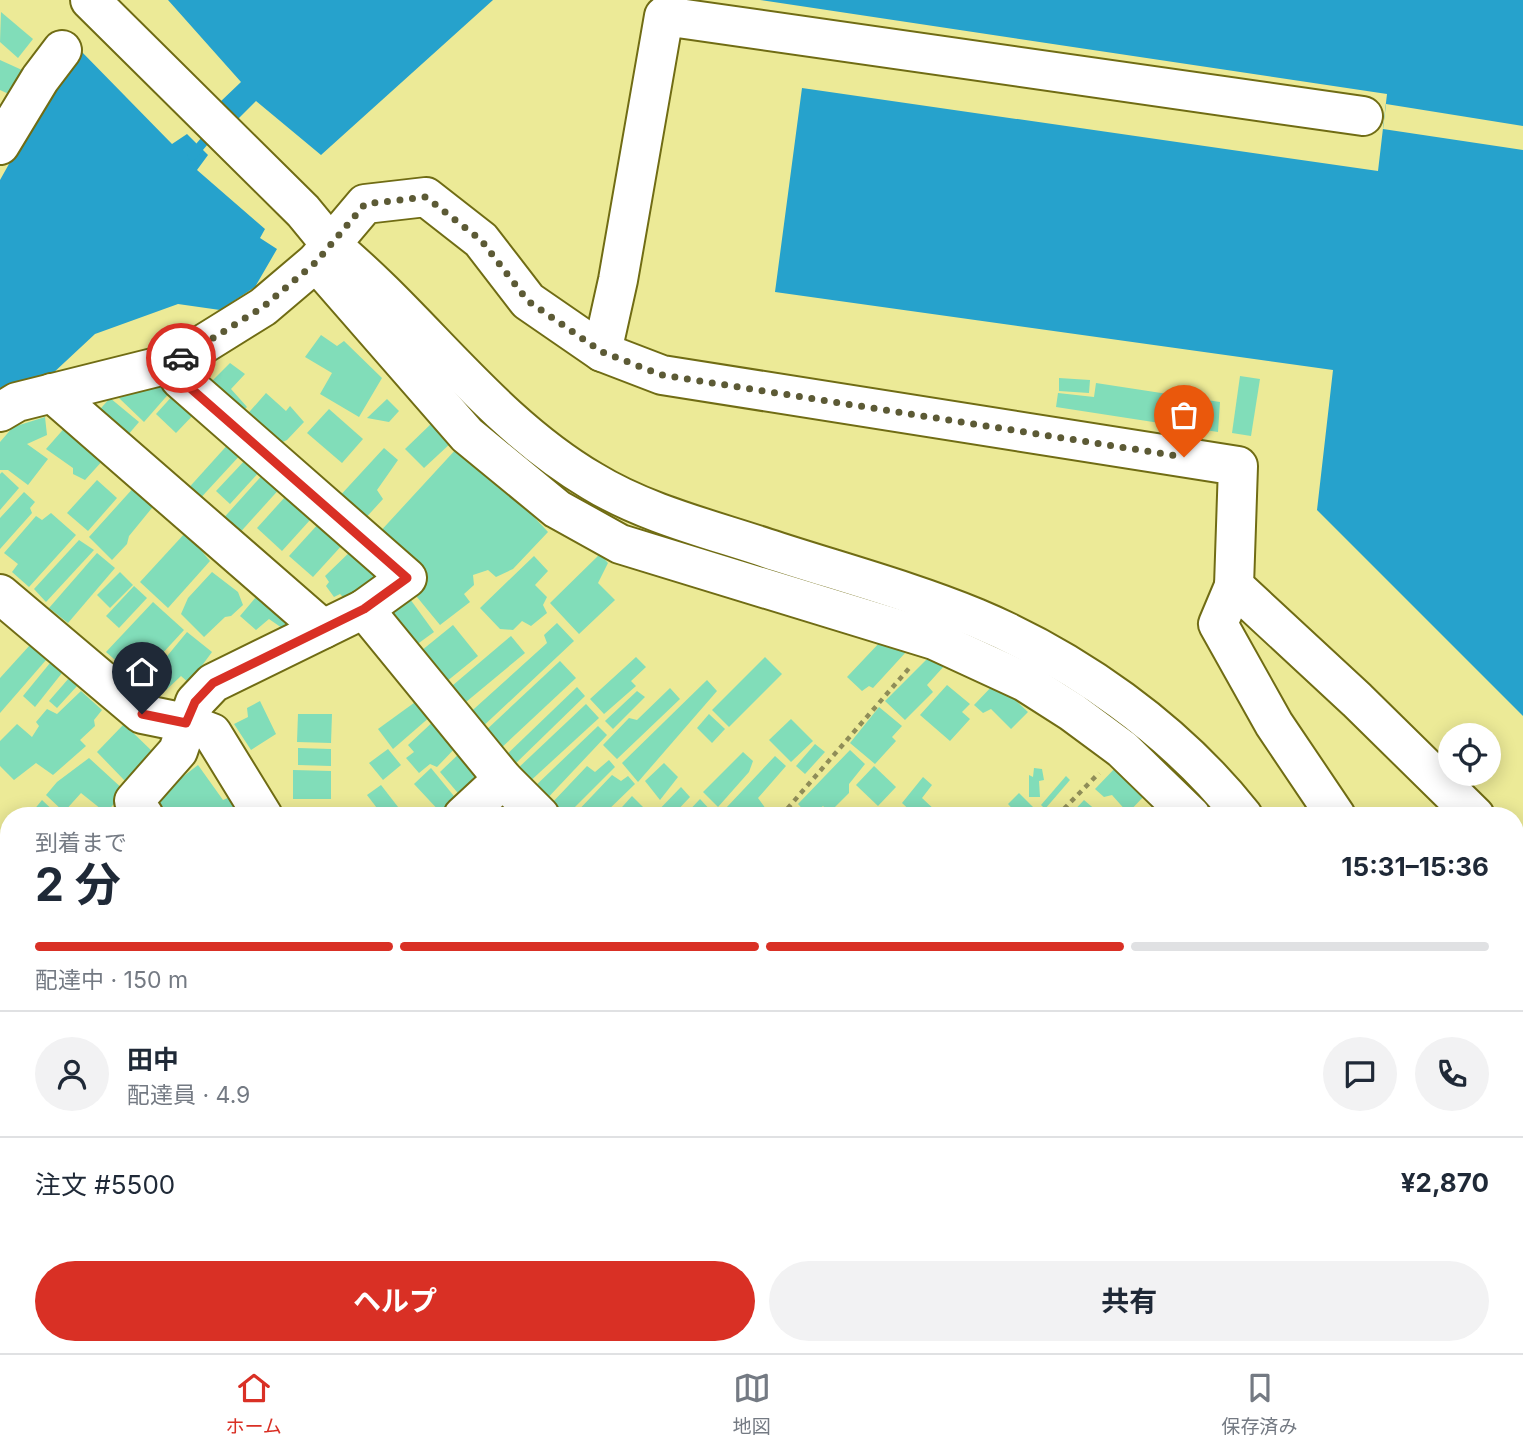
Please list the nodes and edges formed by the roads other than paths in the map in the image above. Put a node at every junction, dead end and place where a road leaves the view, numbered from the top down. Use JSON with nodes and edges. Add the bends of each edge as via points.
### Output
{"nodes":[{"id":1,"x":90,"y":0,"type":"edge"},
{"id":2,"x":62,"y":50,"type":"dead end"},
{"id":3,"x":1363,"y":116,"type":"dead end"},
{"id":4,"x":0,"y":145,"type":"edge"},
{"id":5,"x":324,"y":253,"type":"junction"},
{"id":6,"x":602,"y":352,"type":"junction"},
{"id":7,"x":173,"y":363,"type":"junction"},
{"id":8,"x":52,"y":393,"type":"junction"},
{"id":9,"x":0,"y":412,"type":"edge"},
{"id":10,"x":1234,"y":586,"type":"junction"},
{"id":11,"x":0,"y":594,"type":"edge"},
{"id":12,"x":364,"y":609,"type":"junction"},
{"id":13,"x":323,"y":629,"type":"junction"},
{"id":14,"x":186,"y":723,"type":"junction"},
{"id":15,"x":503,"y":779,"type":"junction"},
{"id":16,"x":138,"y":807,"type":"edge"},
{"id":17,"x":257,"y":807,"type":"edge"},
{"id":18,"x":473,"y":807,"type":"edge"},
{"id":19,"x":531,"y":807,"type":"edge"},
{"id":20,"x":1182,"y":807,"type":"edge"},
{"id":21,"x":1237,"y":807,"type":"edge"},
{"id":22,"x":1330,"y":807,"type":"edge"},
{"id":23,"x":1466,"y":807,"type":"edge"}],
"edges":[{"from":1,"to":5,"type":"street","via":[[303,211]]},
{"from":2,"to":4,"type":"street"},
{"from":3,"to":6,"type":"street","via":[[664,16]]},
{"from":5,"to":6,"type":"street","via":[[365,204],[426,197],[481,240],[528,301]]},
{"from":5,"to":7,"type":"street","via":[[263,307]]},
{"from":5,"to":20,"type":"street","via":[[467,435],[557,509],[620,544],[934,640],[1025,682],[1122,749]]},
{"from":5,"to":21,"type":"street","via":[[533,441],[593,482],[655,510],[975,618],[1040,649],[1145,719],[1218,784]]},
{"from":6,"to":10,"type":"street","via":[[662,375],[1238,466]]},
{"from":7,"to":8,"type":"street"},
{"from":7,"to":12,"type":"street","via":[[180,379],[407,578]]},
{"from":8,"to":9,"type":"street"},
{"from":8,"to":13,"type":"street"},
{"from":10,"to":22,"type":"street","via":[[1218,624],[1274,724]]},
{"from":10,"to":23,"type":"street"},
{"from":11,"to":14,"type":"street","via":[[142,714]]},
{"from":12,"to":13,"type":"street"},
{"from":12,"to":15,"type":"street"},
{"from":13,"to":14,"type":"street","via":[[213,683],[195,702]]},
{"from":14,"to":16,"type":"street","via":[[178,751],[134,801]]},
{"from":14,"to":17,"type":"street","via":[[212,733]]},
{"from":15,"to":18,"type":"street"},
{"from":15,"to":19,"type":"street"}]}
